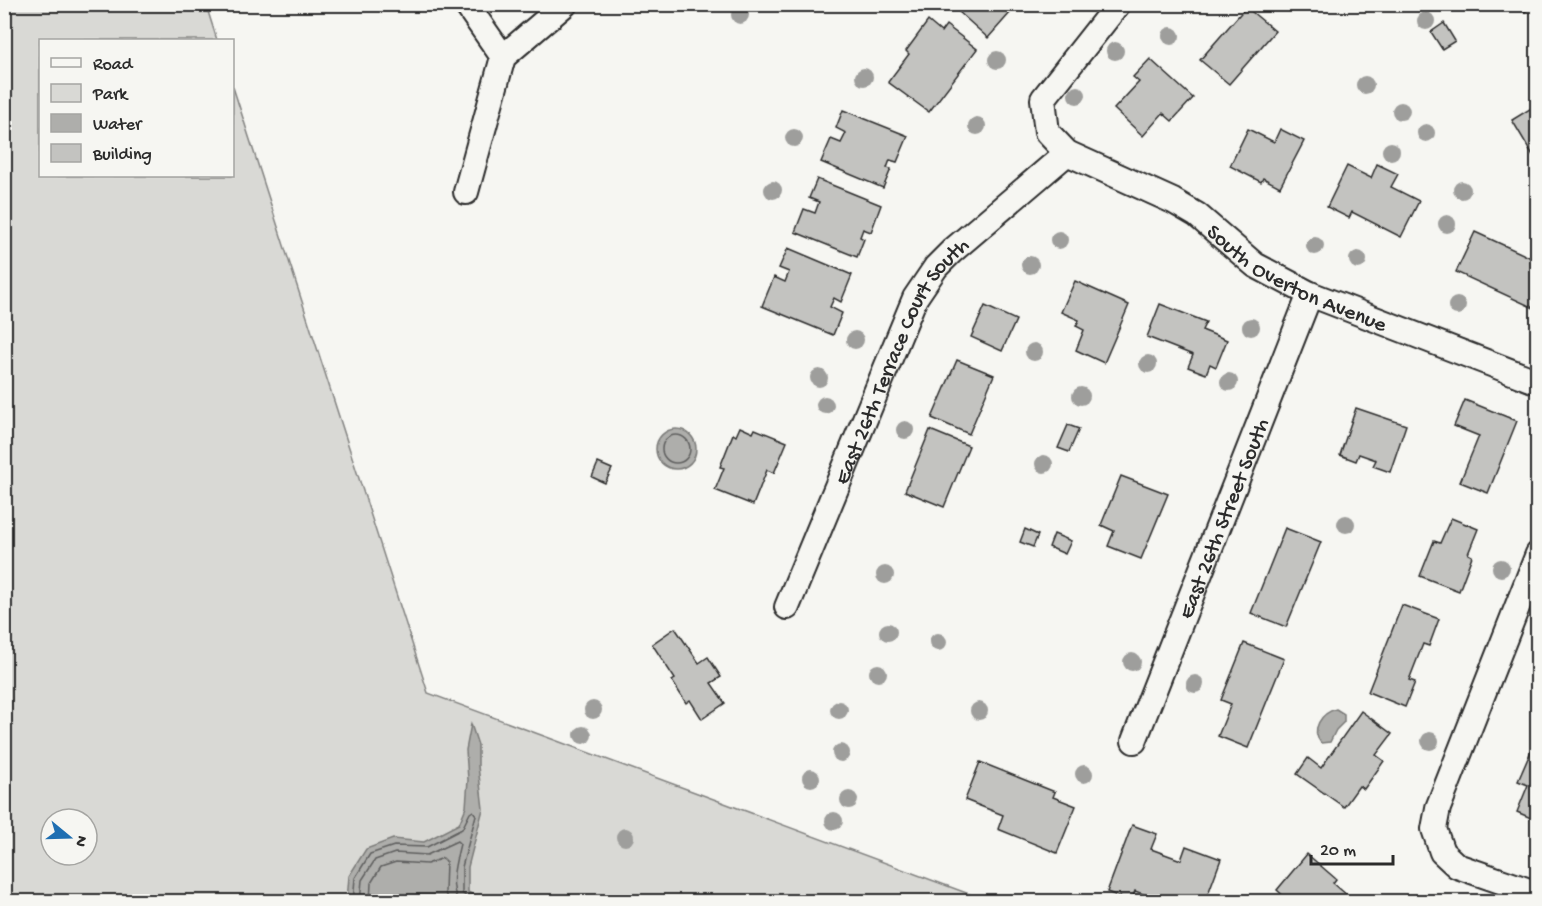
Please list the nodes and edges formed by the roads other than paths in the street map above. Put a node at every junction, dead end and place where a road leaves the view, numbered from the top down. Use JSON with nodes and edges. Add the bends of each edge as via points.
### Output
{"nodes":[{"id":1,"x":466,"y":4,"type":"edge"},
{"id":2,"x":565,"y":4,"type":"edge"},
{"id":3,"x":1118,"y":4,"type":"edge"},
{"id":4,"x":503,"y":57,"type":"junction"},
{"id":5,"x":1067,"y":153,"type":"junction"},
{"id":6,"x":466,"y":192,"type":"dead end"},
{"id":7,"x":1310,"y":294,"type":"junction"},
{"id":8,"x":1538,"y":382,"type":"edge"},
{"id":9,"x":1538,"y":554,"type":"edge"},
{"id":10,"x":787,"y":608,"type":"dead end"},
{"id":11,"x":1134,"y":741,"type":"dead end"},
{"id":12,"x":1538,"y":894,"type":"edge"}],
"edges":[{"from":1,"to":4,"type":"street"},
{"from":2,"to":4,"type":"street"},
{"from":3,"to":5,"type":"street","via":[[1043,99],[1047,132]]},
{"from":4,"to":6,"type":"street"},
{"from":5,"to":7,"type":"street","name":"South Overton Avenue","via":[[1173,201],[1197,215],[1255,265]]},
{"from":5,"to":10,"type":"street","name":"East 26th Terrace Court South","via":[[952,251],[915,298]]},
{"from":7,"to":8,"type":"street","name":"South Overton Avenue"},
{"from":7,"to":11,"type":"street","name":"East 26th Street South"},
{"from":9,"to":12,"type":"street","via":[[1438,808],[1434,830],[1442,852],[1457,866]]}]}
